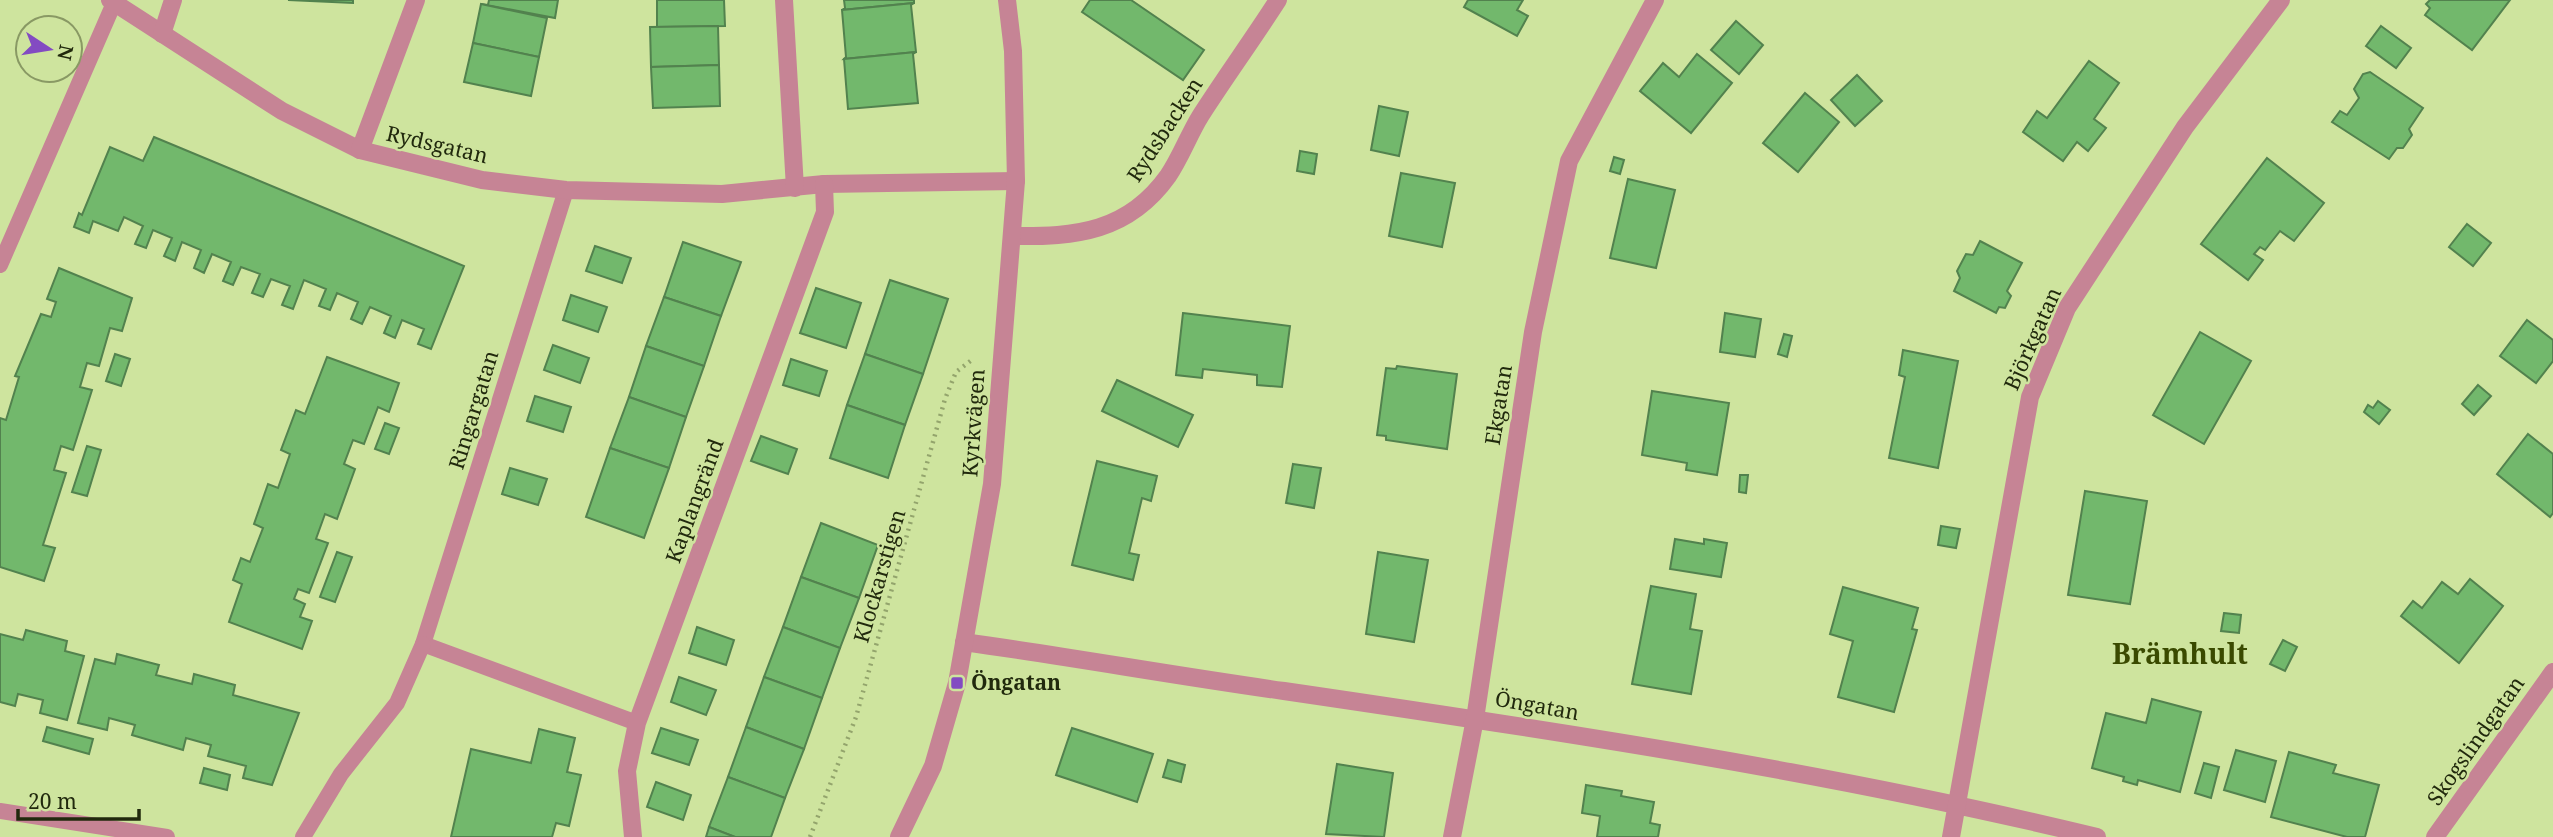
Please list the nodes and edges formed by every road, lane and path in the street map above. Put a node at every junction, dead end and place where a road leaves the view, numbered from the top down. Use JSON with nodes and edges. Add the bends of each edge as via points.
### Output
{"nodes":[{"id":1,"x":173,"y":0,"type":"edge"},
{"id":2,"x":416,"y":0,"type":"edge"},
{"id":3,"x":784,"y":0,"type":"edge"},
{"id":4,"x":1007,"y":0,"type":"edge"},
{"id":5,"x":1278,"y":0,"type":"edge"},
{"id":6,"x":1655,"y":0,"type":"edge"},
{"id":7,"x":2281,"y":0,"type":"edge"},
{"id":8,"x":112,"y":1,"type":"edge"},
{"id":9,"x":162,"y":34,"type":"junction"},
{"id":10,"x":360,"y":150,"type":"junction"},
{"id":11,"x":1016,"y":181,"type":"junction"},
{"id":12,"x":824,"y":184,"type":"junction"},
{"id":13,"x":795,"y":188,"type":"junction"},
{"id":14,"x":566,"y":190,"type":"junction"},
{"id":15,"x":1012,"y":236,"type":"junction"},
{"id":16,"x":0,"y":265,"type":"edge"},
{"id":17,"x":1002,"y":347,"type":"junction"},
{"id":18,"x":964,"y":642,"type":"junction"},
{"id":19,"x":423,"y":643,"type":"junction"},
{"id":20,"x":2553,"y":672,"type":"edge"},
{"id":21,"x":1475,"y":719,"type":"junction"},
{"id":22,"x":637,"y":723,"type":"junction"},
{"id":23,"x":1956,"y":803,"type":"junction"},
{"id":24,"x":0,"y":811,"type":"edge"},
{"id":25,"x":167,"y":837,"type":"edge"},
{"id":26,"x":303,"y":837,"type":"edge"},
{"id":27,"x":633,"y":837,"type":"edge"},
{"id":28,"x":810,"y":837,"type":"edge"},
{"id":29,"x":899,"y":837,"type":"edge"},
{"id":30,"x":1452,"y":837,"type":"edge"},
{"id":31,"x":1951,"y":837,"type":"edge"},
{"id":32,"x":2097,"y":837,"type":"edge"},
{"id":33,"x":2435,"y":837,"type":"edge"}],
"edges":[{"from":1,"to":9,"type":"street"},
{"from":2,"to":10,"type":"street"},
{"from":3,"to":13,"type":"street"},
{"from":4,"to":11,"type":"street","name":"Kyrkvägen"},
{"from":5,"to":15,"type":"street","name":"Rydsbacken","via":[[1151,197],[1126,217],[1089,232]]},
{"from":6,"to":21,"type":"street","name":"Ekgatan","via":[[1569,161],[1533,332]]},
{"from":7,"to":23,"type":"street","name":"Björkgatan","via":[[2185,127],[2067,308],[2030,397]]},
{"from":8,"to":9,"type":"street","name":"Rydsgatan"},
{"from":8,"to":16,"type":"lane"},
{"from":9,"to":10,"type":"street","name":"Rydsgatan","via":[[282,111]]},
{"from":10,"to":14,"type":"street","name":"Rydsgatan","via":[[482,180]]},
{"from":11,"to":12,"type":"street","name":"Rydsgatan"},
{"from":11,"to":15,"type":"street","name":"Kyrkvägen"},
{"from":12,"to":13,"type":"street","name":"Rydsgatan"},
{"from":12,"to":22,"type":"street","name":"Kaplangränd","via":[[825,212]]},
{"from":13,"to":14,"type":"street","name":"Rydsgatan","via":[[722,194]]},
{"from":14,"to":19,"type":"lane","name":"Ringargatan"},
{"from":15,"to":17,"type":"street","name":"Kyrkvägen"},
{"from":17,"to":18,"type":"street","name":"Kyrkvägen","via":[[992,484]]},
{"from":17,"to":28,"type":"path","name":"Klockarstigen","via":[[956,372],[945,399],[856,716]]},
{"from":18,"to":21,"type":"street","name":"Öngatan"},
{"from":18,"to":29,"type":"street","name":"Kyrkvägen","via":[[933,766]]},
{"from":19,"to":22,"type":"lane"},
{"from":19,"to":26,"type":"lane","name":"Ringargatan","via":[[397,703],[341,774]]},
{"from":20,"to":33,"type":"street","name":"Skogslindgatan"},
{"from":21,"to":23,"type":"street","name":"Öngatan"},
{"from":21,"to":30,"type":"street","name":"Ekgatan"},
{"from":22,"to":27,"type":"street","name":"Kaplangränd","via":[[627,771]]},
{"from":23,"to":31,"type":"street","name":"Björkgatan"},
{"from":23,"to":32,"type":"street","name":"Öngatan"},
{"from":24,"to":25,"type":"lane"}]}
